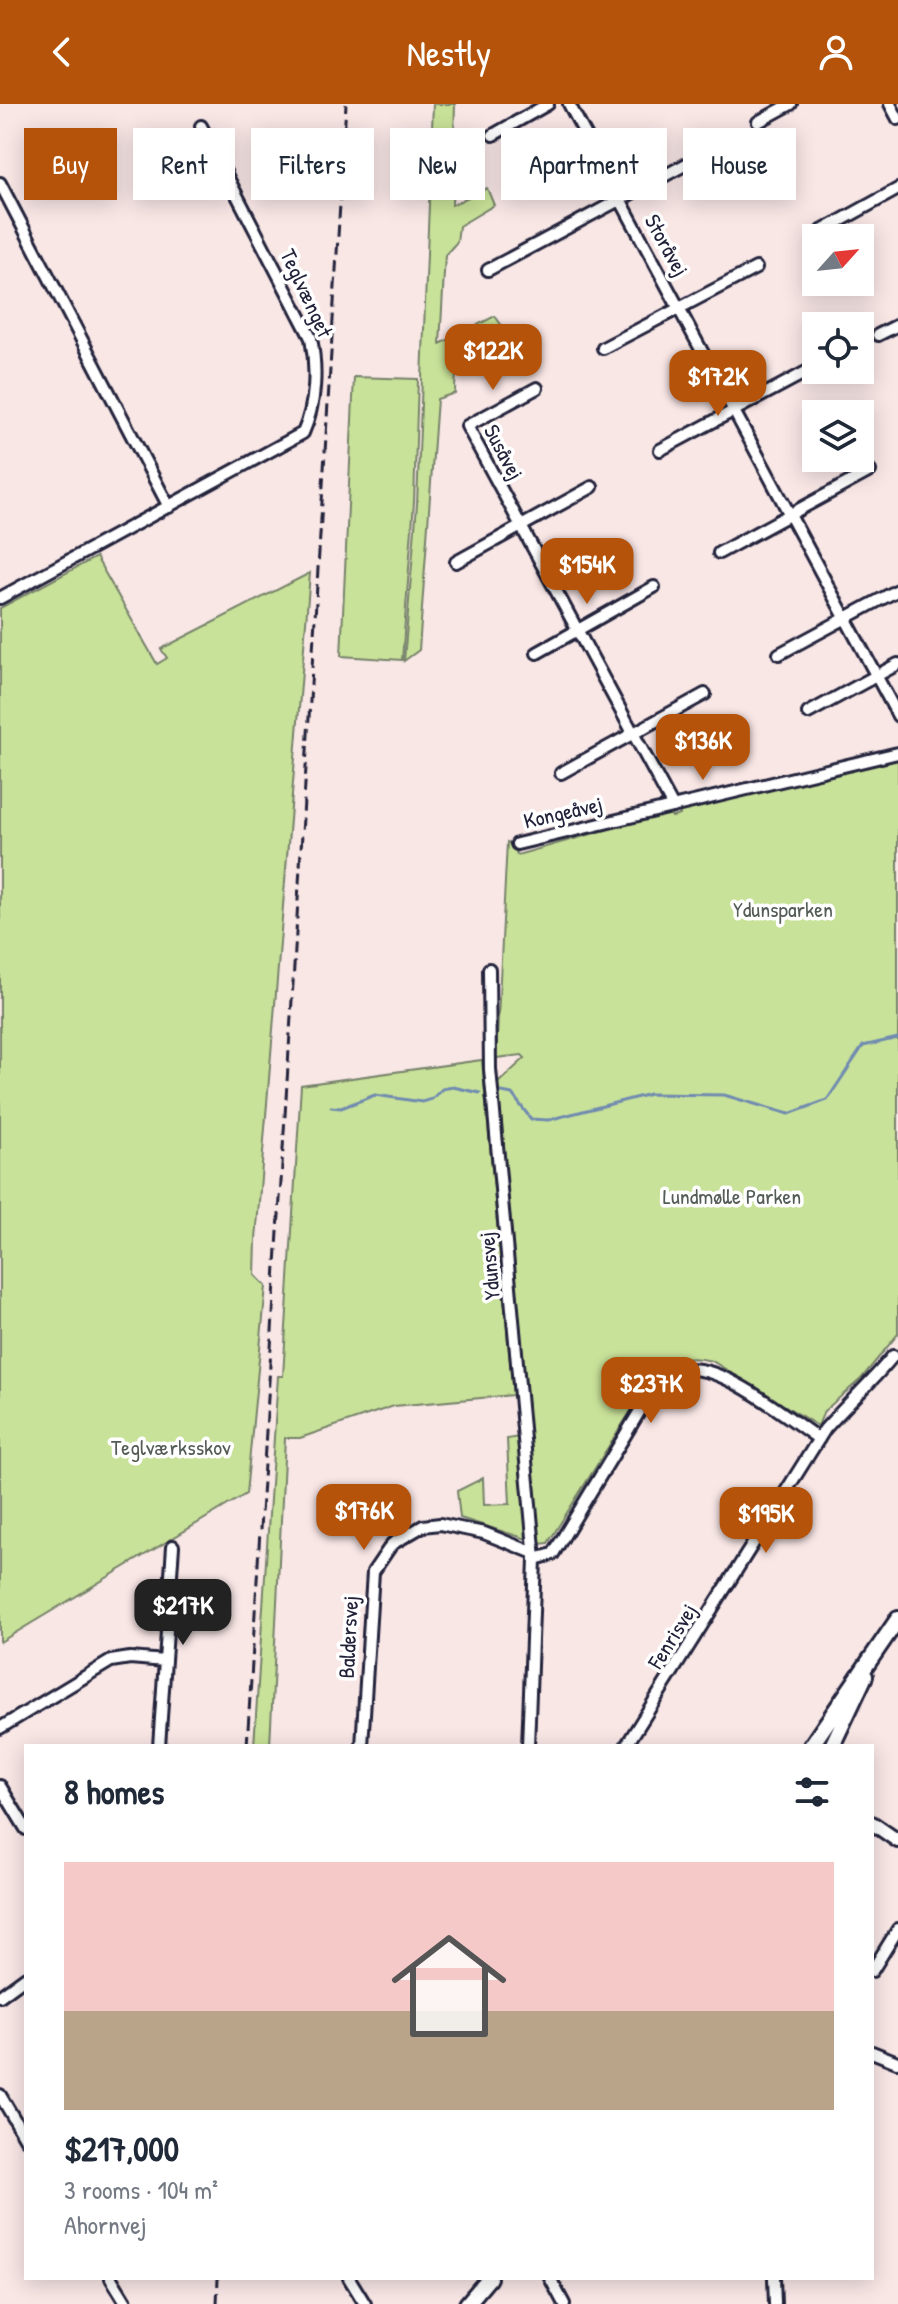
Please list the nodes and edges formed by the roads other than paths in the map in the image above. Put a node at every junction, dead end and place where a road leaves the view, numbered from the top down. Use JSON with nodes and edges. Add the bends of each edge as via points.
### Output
{"nodes":[{"id":1,"x":548,"y":104,"type":"edge"},
{"id":2,"x":569,"y":104,"type":"edge"},
{"id":3,"x":791,"y":104,"type":"edge"},
{"id":4,"x":890,"y":104,"type":"edge"},
{"id":5,"x":898,"y":119,"type":"edge"},
{"id":6,"x":758,"y":122,"type":"dead end"},
{"id":7,"x":201,"y":126,"type":"dead end"},
{"id":8,"x":493,"y":135,"type":"dead end"},
{"id":9,"x":683,"y":166,"type":"edge"},
{"id":10,"x":0,"y":183,"type":"edge"},
{"id":11,"x":898,"y":189,"type":"edge"},
{"id":12,"x":620,"y":201,"type":"junction"},
{"id":13,"x":835,"y":224,"type":"edge"},
{"id":14,"x":756,"y":268,"type":"dead end"},
{"id":15,"x":488,"y":270,"type":"dead end"},
{"id":16,"x":679,"y":309,"type":"junction"},
{"id":17,"x":898,"y":325,"type":"edge"},
{"id":18,"x":878,"y":335,"type":"dead end"},
{"id":19,"x":603,"y":348,"type":"dead end"},
{"id":20,"x":802,"y":374,"type":"edge"},
{"id":21,"x":537,"y":388,"type":"dead end"},
{"id":22,"x":733,"y":411,"type":"junction"},
{"id":23,"x":660,"y":450,"type":"dead end"},
{"id":24,"x":868,"y":472,"type":"edge"},
{"id":25,"x":592,"y":487,"type":"dead end"},
{"id":26,"x":169,"y":507,"type":"junction"},
{"id":27,"x":790,"y":515,"type":"junction"},
{"id":28,"x":520,"y":525,"type":"junction"},
{"id":29,"x":719,"y":553,"type":"dead end"},
{"id":30,"x":456,"y":562,"type":"dead end"},
{"id":31,"x":654,"y":587,"type":"dead end"},
{"id":32,"x":898,"y":590,"type":"edge"},
{"id":33,"x":0,"y":598,"type":"edge"},
{"id":34,"x":846,"y":619,"type":"junction"},
{"id":35,"x":578,"y":631,"type":"junction"},
{"id":36,"x":537,"y":653,"type":"dead end"},
{"id":37,"x":779,"y":654,"type":"dead end"},
{"id":38,"x":898,"y":664,"type":"edge"},
{"id":39,"x":876,"y":676,"type":"junction"},
{"id":40,"x":705,"y":694,"type":"dead end"},
{"id":41,"x":808,"y":713,"type":"dead end"},
{"id":42,"x":898,"y":716,"type":"edge"},
{"id":43,"x":633,"y":734,"type":"junction"},
{"id":44,"x":898,"y":753,"type":"edge"},
{"id":45,"x":561,"y":773,"type":"dead end"},
{"id":46,"x":673,"y":807,"type":"junction"},
{"id":47,"x":517,"y":844,"type":"dead end"},
{"id":48,"x":489,"y":969,"type":"dead end"},
{"id":49,"x":893,"y":1356,"type":"dead end"},
{"id":50,"x":819,"y":1439,"type":"junction"},
{"id":51,"x":173,"y":1546,"type":"dead end"},
{"id":52,"x":535,"y":1556,"type":"junction"},
{"id":53,"x":898,"y":1619,"type":"edge"},
{"id":54,"x":165,"y":1661,"type":"junction"},
{"id":55,"x":869,"y":1665,"type":"junction"},
{"id":56,"x":843,"y":1696,"type":"junction"},
{"id":57,"x":0,"y":1728,"type":"edge"},
{"id":58,"x":159,"y":1744,"type":"edge"},
{"id":59,"x":362,"y":1744,"type":"edge"},
{"id":60,"x":528,"y":1744,"type":"edge"},
{"id":61,"x":627,"y":1744,"type":"edge"},
{"id":62,"x":812,"y":1744,"type":"edge"},
{"id":63,"x":821,"y":1744,"type":"edge"},
{"id":64,"x":833,"y":1744,"type":"edge"},
{"id":65,"x":0,"y":1786,"type":"edge"},
{"id":66,"x":874,"y":1824,"type":"edge"},
{"id":67,"x":24,"y":1826,"type":"edge"},
{"id":68,"x":898,"y":1841,"type":"edge"},
{"id":69,"x":898,"y":1929,"type":"edge"},
{"id":70,"x":874,"y":1968,"type":"edge"},
{"id":71,"x":24,"y":1978,"type":"edge"},
{"id":72,"x":0,"y":1996,"type":"edge"},
{"id":73,"x":874,"y":2053,"type":"edge"},
{"id":74,"x":897,"y":2062,"type":"edge"},
{"id":75,"x":0,"y":2095,"type":"edge"},
{"id":76,"x":24,"y":2136,"type":"edge"},
{"id":77,"x":112,"y":2280,"type":"edge"},
{"id":78,"x":350,"y":2280,"type":"edge"},
{"id":79,"x":476,"y":2280,"type":"edge"},
{"id":80,"x":487,"y":2280,"type":"edge"},
{"id":81,"x":551,"y":2280,"type":"edge"},
{"id":82,"x":774,"y":2280,"type":"edge"},
{"id":83,"x":127,"y":2304,"type":"edge"},
{"id":84,"x":365,"y":2304,"type":"edge"},
{"id":85,"x":467,"y":2304,"type":"edge"},
{"id":86,"x":564,"y":2304,"type":"edge"},
{"id":87,"x":775,"y":2304,"type":"edge"}],
"edges":[{"from":1,"to":8,"type":"street"},
{"from":2,"to":12,"type":"street","name":"Storåvej"},
{"from":3,"to":6,"type":"street"},
{"from":4,"to":5,"type":"street"},
{"from":7,"to":26,"type":"street","name":"Teglvænget","via":[[311,338],[312,402],[303,433]]},
{"from":9,"to":12,"type":"street","name":"Storåvej"},
{"from":10,"to":26,"type":"street"},
{"from":11,"to":13,"type":"street"},
{"from":12,"to":15,"type":"street","name":"Storåvej"},
{"from":12,"to":16,"type":"street","name":"Storåvej"},
{"from":14,"to":16,"type":"street","name":"Storåvej"},
{"from":16,"to":19,"type":"street","name":"Storåvej"},
{"from":16,"to":22,"type":"street","name":"Storåvej"},
{"from":17,"to":18,"type":"street"},
{"from":20,"to":22,"type":"street"},
{"from":21,"to":28,"type":"street","name":"Susåvej","via":[[467,426]]},
{"from":22,"to":23,"type":"street"},
{"from":22,"to":27,"type":"street","name":"Storåvej"},
{"from":24,"to":27,"type":"street"},
{"from":25,"to":28,"type":"street"},
{"from":26,"to":33,"type":"street","name":"Teglvænget"},
{"from":27,"to":29,"type":"street"},
{"from":27,"to":34,"type":"street","name":"Storåvej"},
{"from":28,"to":30,"type":"street"},
{"from":28,"to":35,"type":"street","name":"Susåvej"},
{"from":31,"to":35,"type":"street"},
{"from":32,"to":34,"type":"street"},
{"from":34,"to":37,"type":"street"},
{"from":34,"to":39,"type":"street","name":"Storåvej"},
{"from":35,"to":36,"type":"street"},
{"from":35,"to":43,"type":"street","name":"Susåvej"},
{"from":38,"to":39,"type":"street"},
{"from":39,"to":41,"type":"street"},
{"from":39,"to":42,"type":"street","name":"Storåvej"},
{"from":40,"to":43,"type":"street"},
{"from":43,"to":45,"type":"street"},
{"from":43,"to":46,"type":"street","name":"Susåvej"},
{"from":44,"to":46,"type":"street","name":"Kongeåvej"},
{"from":46,"to":47,"type":"street","name":"Kongeåvej"},
{"from":48,"to":52,"type":"street","name":"Ydunsvej","via":[[490,1069]]},
{"from":49,"to":50,"type":"street","name":"Fenrisvej"},
{"from":50,"to":52,"type":"street","via":[[722,1376],[697,1368],[678,1371],[644,1404],[553,1554]]},
{"from":50,"to":61,"type":"street","name":"Fenrisvej"},
{"from":51,"to":54,"type":"street","via":[[168,1560]]},
{"from":52,"to":59,"type":"street","name":"Baldersvej","via":[[484,1533],[440,1524],[412,1531],[392,1544],[373,1572]]},
{"from":52,"to":60,"type":"street","name":"Ydunsvej"},
{"from":53,"to":55,"type":"main road"},
{"from":54,"to":57,"type":"street","via":[[111,1661]]},
{"from":54,"to":58,"type":"street"},
{"from":55,"to":56,"type":"main road"},
{"from":55,"to":64,"type":"main road"},
{"from":56,"to":62,"type":"main road"},
{"from":56,"to":63,"type":"main road"},
{"from":65,"to":67,"type":"street"},
{"from":66,"to":68,"type":"street"},
{"from":69,"to":70,"type":"street"},
{"from":71,"to":72,"type":"street"},
{"from":73,"to":74,"type":"street"},
{"from":75,"to":76,"type":"street"},
{"from":77,"to":83,"type":"street"},
{"from":78,"to":84,"type":"street"},
{"from":79,"to":85,"type":"main road"},
{"from":80,"to":85,"type":"main road"},
{"from":81,"to":86,"type":"street"},
{"from":82,"to":87,"type":"street"}]}
